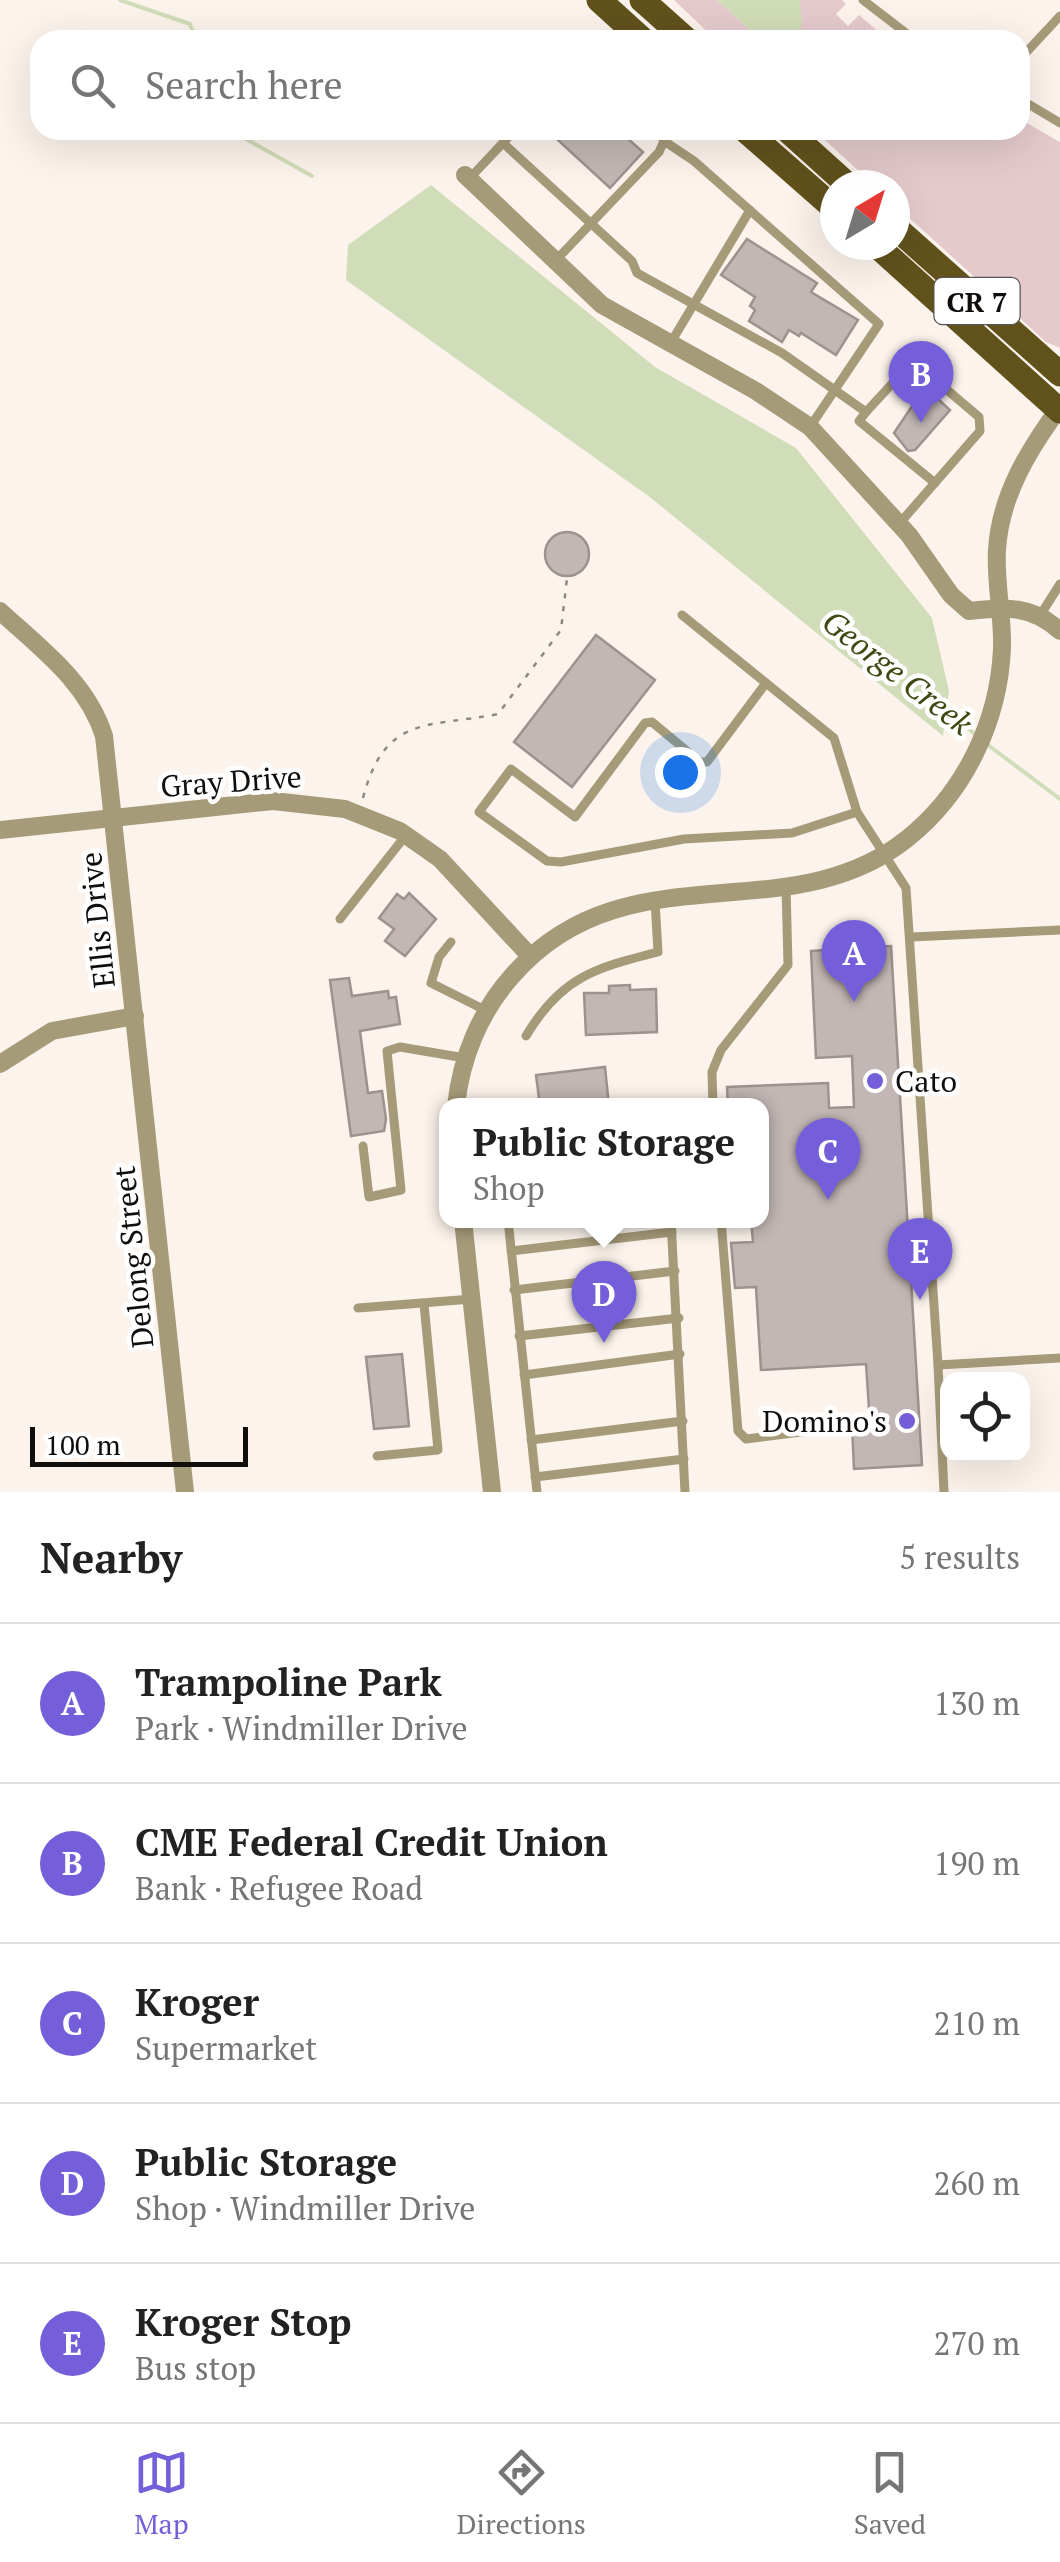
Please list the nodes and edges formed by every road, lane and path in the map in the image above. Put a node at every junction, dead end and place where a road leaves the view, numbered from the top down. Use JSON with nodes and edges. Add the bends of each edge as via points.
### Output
{"nodes":[{"id":1,"x":599,"y":0,"type":"edge"},
{"id":2,"x":642,"y":0,"type":"edge"},
{"id":3,"x":864,"y":0,"type":"edge"},
{"id":4,"x":1060,"y":16,"type":"edge"},
{"id":5,"x":633,"y":30,"type":"edge"},
{"id":6,"x":676,"y":30,"type":"edge"},
{"id":7,"x":902,"y":30,"type":"edge"},
{"id":8,"x":1030,"y":48,"type":"edge"},
{"id":9,"x":1030,"y":106,"type":"edge"},
{"id":10,"x":1060,"y":124,"type":"edge"},
{"id":11,"x":507,"y":140,"type":"edge"},
{"id":12,"x":664,"y":140,"type":"joint"},
{"id":13,"x":757,"y":140,"type":"edge"},
{"id":14,"x":798,"y":140,"type":"edge"},
{"id":15,"x":503,"y":144,"type":"junction"},
{"id":16,"x":831,"y":170,"type":"edge"},
{"id":17,"x":467,"y":177,"type":"joint"},
{"id":18,"x":820,"y":196,"type":"edge"},
{"id":19,"x":750,"y":210,"type":"junction"},
{"id":20,"x":590,"y":224,"type":"junction"},
{"id":21,"x":910,"y":240,"type":"edge"},
{"id":22,"x":557,"y":259,"type":"junction"},
{"id":23,"x":893,"y":260,"type":"edge"},
{"id":24,"x":691,"y":303,"type":"junction"},
{"id":25,"x":670,"y":344,"type":"junction"},
{"id":26,"x":1060,"y":374,"type":"edge"},
{"id":27,"x":839,"y":390,"type":"junction"},
{"id":28,"x":1059,"y":409,"type":"edge"},
{"id":29,"x":863,"y":417,"type":"junction"},
{"id":30,"x":810,"y":426,"type":"junction"},
{"id":31,"x":935,"y":483,"type":"junction"},
{"id":32,"x":899,"y":524,"type":"junction"},
{"id":33,"x":567,"y":578,"type":"dead end"},
{"id":34,"x":1060,"y":584,"type":"edge"},
{"id":35,"x":1000,"y":608,"type":"junction"},
{"id":36,"x":0,"y":611,"type":"edge"},
{"id":37,"x":1041,"y":614,"type":"junction"},
{"id":38,"x":682,"y":615,"type":"dead end"},
{"id":39,"x":1060,"y":631,"type":"edge"},
{"id":40,"x":766,"y":683,"type":"junction"},
{"id":41,"x":858,"y":812,"type":"junction"},
{"id":42,"x":359,"y":814,"type":"junction"},
{"id":43,"x":114,"y":818,"type":"junction"},
{"id":44,"x":0,"y":830,"type":"edge"},
{"id":45,"x":406,"y":835,"type":"junction"},
{"id":46,"x":882,"y":854,"type":"junction"},
{"id":47,"x":786,"y":886,"type":"junction"},
{"id":48,"x":654,"y":898,"type":"junction"},
{"id":49,"x":340,"y":919,"type":"dead end"},
{"id":50,"x":1060,"y":930,"type":"edge"},
{"id":51,"x":912,"y":937,"type":"junction"},
{"id":52,"x":450,"y":942,"type":"dead end"},
{"id":53,"x":530,"y":956,"type":"junction"},
{"id":54,"x":487,"y":1010,"type":"junction"},
{"id":55,"x":135,"y":1016,"type":"junction"},
{"id":56,"x":526,"y":1036,"type":"dead end"},
{"id":57,"x":466,"y":1058,"type":"junction"},
{"id":58,"x":0,"y":1064,"type":"edge"},
{"id":59,"x":458,"y":1098,"type":"edge"},
{"id":60,"x":713,"y":1098,"type":"edge"},
{"id":61,"x":363,"y":1146,"type":"dead end"},
{"id":62,"x":464,"y":1228,"type":"edge"},
{"id":63,"x":509,"y":1228,"type":"edge"},
{"id":64,"x":659,"y":1228,"type":"edge"},
{"id":65,"x":672,"y":1228,"type":"edge"},
{"id":66,"x":722,"y":1228,"type":"edge"},
{"id":67,"x":511,"y":1251,"type":"junction"},
{"id":68,"x":675,"y":1270,"type":"junction"},
{"id":69,"x":514,"y":1290,"type":"junction"},
{"id":70,"x":472,"y":1300,"type":"junction"},
{"id":71,"x":424,"y":1304,"type":"junction"},
{"id":72,"x":358,"y":1308,"type":"dead end"},
{"id":73,"x":678,"y":1318,"type":"junction"},
{"id":74,"x":519,"y":1336,"type":"junction"},
{"id":75,"x":680,"y":1354,"type":"junction"},
{"id":76,"x":1060,"y":1358,"type":"edge"},
{"id":77,"x":938,"y":1366,"type":"junction"},
{"id":78,"x":524,"y":1374,"type":"junction"},
{"id":79,"x":683,"y":1421,"type":"junction"},
{"id":80,"x":841,"y":1427,"type":"dead end"},
{"id":81,"x":531,"y":1440,"type":"junction"},
{"id":82,"x":378,"y":1456,"type":"dead end"},
{"id":83,"x":684,"y":1459,"type":"junction"},
{"id":84,"x":535,"y":1477,"type":"junction"},
{"id":85,"x":185,"y":1492,"type":"edge"},
{"id":86,"x":492,"y":1492,"type":"edge"},
{"id":87,"x":537,"y":1492,"type":"edge"},
{"id":88,"x":685,"y":1492,"type":"edge"},
{"id":89,"x":944,"y":1492,"type":"edge"}],
"edges":[{"from":1,"to":5,"type":"main road"},
{"from":2,"to":6,"type":"main road"},
{"from":3,"to":7,"type":"lane"},
{"from":4,"to":8,"type":"lane"},
{"from":9,"to":10,"type":"lane"},
{"from":11,"to":15,"type":"lane"},
{"from":12,"to":19,"type":"lane"},
{"from":12,"to":20,"type":"lane"},
{"from":13,"to":18,"type":"main road"},
{"from":14,"to":16,"type":"main road"},
{"from":15,"to":17,"type":"lane"},
{"from":15,"to":20,"type":"lane"},
{"from":17,"to":22,"type":"street"},
{"from":19,"to":24,"type":"lane"},
{"from":19,"to":27,"type":"lane","via":[[879,324]]},
{"from":20,"to":22,"type":"lane"},
{"from":20,"to":24,"type":"lane","via":[[632,261],[637,274]]},
{"from":21,"to":26,"type":"main road","number":"CR 7"},
{"from":22,"to":25,"type":"street","via":[[602,305]]},
{"from":23,"to":28,"type":"main road","number":"CR 7"},
{"from":24,"to":25,"type":"lane"},
{"from":24,"to":27,"type":"lane"},
{"from":25,"to":30,"type":"street"},
{"from":27,"to":29,"type":"lane"},
{"from":27,"to":30,"type":"lane"},
{"from":28,"to":35,"type":"street","via":[[1025,454],[1007,502],[997,547]]},
{"from":29,"to":31,"type":"lane"},
{"from":29,"to":31,"type":"lane","via":[[913,361],[980,418],[980,431]]},
{"from":30,"to":32,"type":"street"},
{"from":31,"to":32,"type":"lane"},
{"from":32,"to":35,"type":"street","via":[[969,611]]},
{"from":33,"to":42,"type":"path","via":[[561,630],[522,687],[498,714],[394,736],[379,754]]},
{"from":34,"to":37,"type":"lane"},
{"from":35,"to":37,"type":"street"},
{"from":35,"to":46,"type":"street","via":[[999,690],[982,742],[949,795],[908,838]]},
{"from":36,"to":43,"type":"street","via":[[91,703],[104,736]]},
{"from":37,"to":39,"type":"street"},
{"from":38,"to":40,"type":"lane"},
{"from":40,"to":41,"type":"lane","via":[[834,738]]},
{"from":40,"to":41,"type":"lane","via":[[706,762],[646,723],[575,817],[512,769],[478,812],[547,861],[561,862],[684,839],[792,834]]},
{"from":41,"to":46,"type":"lane"},
{"from":42,"to":43,"type":"street","name":"Gray Drive","via":[[274,801]]},
{"from":42,"to":45,"type":"street","name":"Gray Drive"},
{"from":43,"to":44,"type":"street","name":"Gray Drive"},
{"from":43,"to":55,"type":"street","name":"Ellis Drive"},
{"from":45,"to":49,"type":"lane"},
{"from":45,"to":53,"type":"street","name":"Gray Drive","via":[[458,876]]},
{"from":46,"to":47,"type":"street"},
{"from":46,"to":51,"type":"lane","via":[[906,888]]},
{"from":47,"to":48,"type":"street"},
{"from":47,"to":60,"type":"lane","via":[[788,965],[721,1050],[712,1072]]},
{"from":48,"to":53,"type":"street","via":[[589,917]]},
{"from":48,"to":56,"type":"lane","via":[[658,952],[590,969],[542,1010]]},
{"from":50,"to":51,"type":"lane"},
{"from":51,"to":77,"type":"lane"},
{"from":52,"to":54,"type":"lane","via":[[431,983]]},
{"from":53,"to":54,"type":"street"},
{"from":54,"to":57,"type":"street"},
{"from":55,"to":58,"type":"street","via":[[52,1031]]},
{"from":55,"to":85,"type":"street","name":"Delong Street"},
{"from":57,"to":59,"type":"street"},
{"from":57,"to":61,"type":"lane","via":[[400,1047],[387,1051],[401,1190],[369,1197]]},
{"from":62,"to":70,"type":"street"},
{"from":63,"to":67,"type":"lane"},
{"from":64,"to":67,"type":"lane"},
{"from":65,"to":68,"type":"lane"},
{"from":66,"to":80,"type":"lane","via":[[738,1431],[746,1439],[762,1439]]},
{"from":67,"to":69,"type":"lane"},
{"from":68,"to":69,"type":"lane"},
{"from":68,"to":73,"type":"lane"},
{"from":69,"to":74,"type":"lane"},
{"from":70,"to":71,"type":"lane"},
{"from":70,"to":86,"type":"street"},
{"from":71,"to":72,"type":"lane"},
{"from":71,"to":82,"type":"lane","via":[[438,1450]]},
{"from":73,"to":74,"type":"lane"},
{"from":73,"to":75,"type":"lane"},
{"from":74,"to":78,"type":"lane"},
{"from":75,"to":78,"type":"lane"},
{"from":75,"to":79,"type":"lane"},
{"from":76,"to":77,"type":"lane"},
{"from":77,"to":89,"type":"lane"},
{"from":78,"to":81,"type":"lane"},
{"from":79,"to":81,"type":"lane"},
{"from":79,"to":83,"type":"lane"},
{"from":81,"to":84,"type":"lane"},
{"from":83,"to":84,"type":"lane"},
{"from":83,"to":88,"type":"lane"},
{"from":84,"to":87,"type":"lane"}]}
